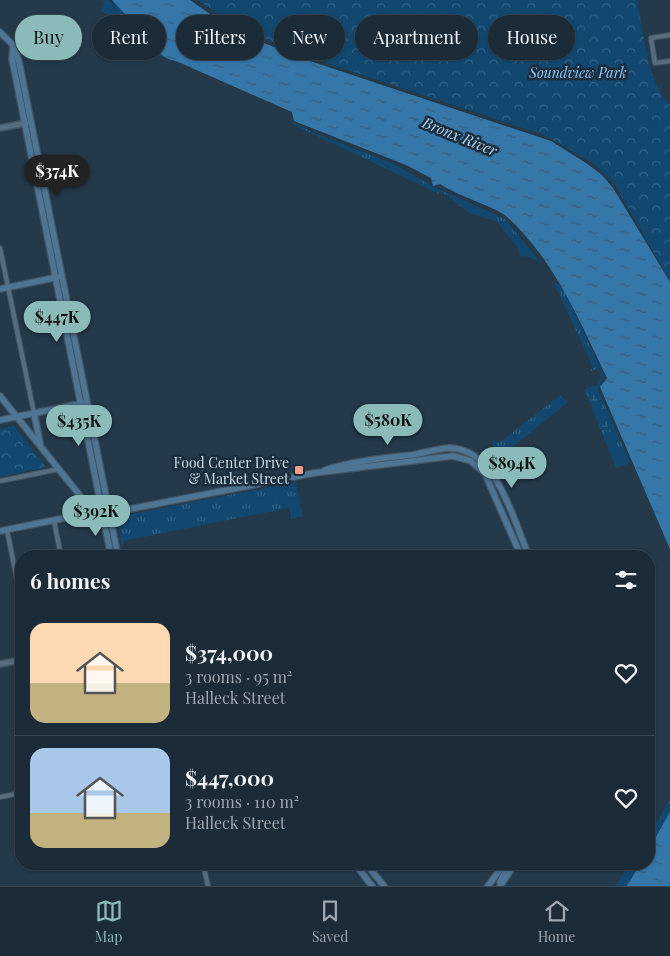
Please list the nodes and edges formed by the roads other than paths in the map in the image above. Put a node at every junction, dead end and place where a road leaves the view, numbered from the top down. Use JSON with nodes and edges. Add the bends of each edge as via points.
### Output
{"nodes":[{"id":1,"x":0,"y":32,"type":"edge"},
{"id":2,"x":670,"y":35,"type":"edge"},
{"id":3,"x":670,"y":61,"type":"edge"},
{"id":4,"x":28,"y":122,"type":"junction"},
{"id":5,"x":0,"y":128,"type":"edge"},
{"id":6,"x":0,"y":248,"type":"edge"},
{"id":7,"x":63,"y":276,"type":"junction"},
{"id":8,"x":55,"y":278,"type":"junction"},
{"id":9,"x":8,"y":287,"type":"junction"},
{"id":10,"x":0,"y":289,"type":"edge"},
{"id":11,"x":0,"y":396,"type":"edge"},
{"id":12,"x":83,"y":403,"type":"junction"},
{"id":13,"x":34,"y":413,"type":"junction"},
{"id":14,"x":16,"y":417,"type":"junction"},
{"id":15,"x":0,"y":420,"type":"edge"},
{"id":16,"x":40,"y":444,"type":"junction"},
{"id":17,"x":59,"y":469,"type":"junction"},
{"id":18,"x":314,"y":473,"type":"junction"},
{"id":19,"x":0,"y":481,"type":"edge"},
{"id":20,"x":498,"y":502,"type":"junction"},
{"id":21,"x":106,"y":514,"type":"junction"},
{"id":22,"x":88,"y":516,"type":"junction"},
{"id":23,"x":54,"y":521,"type":"junction"},
{"id":24,"x":7,"y":530,"type":"junction"},
{"id":25,"x":0,"y":531,"type":"edge"},
{"id":26,"x":522,"y":541,"type":"junction"},
{"id":27,"x":60,"y":550,"type":"edge"},
{"id":28,"x":110,"y":550,"type":"edge"},
{"id":29,"x":116,"y":550,"type":"edge"},
{"id":30,"x":518,"y":550,"type":"edge"},
{"id":31,"x":526,"y":550,"type":"edge"},
{"id":32,"x":15,"y":570,"type":"edge"},
{"id":33,"x":15,"y":661,"type":"edge"},
{"id":34,"x":0,"y":664,"type":"edge"},
{"id":35,"x":15,"y":794,"type":"edge"},
{"id":36,"x":0,"y":797,"type":"edge"},
{"id":37,"x":204,"y":870,"type":"edge"},
{"id":38,"x":359,"y":870,"type":"edge"},
{"id":39,"x":371,"y":870,"type":"edge"},
{"id":40,"x":500,"y":870,"type":"edge"},
{"id":41,"x":506,"y":870,"type":"edge"},
{"id":42,"x":511,"y":870,"type":"edge"},
{"id":43,"x":208,"y":886,"type":"edge"},
{"id":44,"x":372,"y":886,"type":"edge"},
{"id":45,"x":384,"y":886,"type":"edge"},
{"id":46,"x":488,"y":886,"type":"edge"},
{"id":47,"x":499,"y":886,"type":"edge"}],
"edges":[{"from":1,"to":4,"type":"main road","via":[[14,46],[12,56]]},
{"from":2,"to":3,"type":"street","via":[[651,38],[656,63]]},
{"from":4,"to":5,"type":"street"},
{"from":4,"to":7,"type":"main road"},
{"from":4,"to":8,"type":"main road"},
{"from":6,"to":9,"type":"street"},
{"from":7,"to":8,"type":"main road"},
{"from":7,"to":12,"type":"main road"},
{"from":8,"to":9,"type":"main road"},
{"from":8,"to":12,"type":"main road"},
{"from":9,"to":10,"type":"main road"},
{"from":9,"to":13,"type":"street"},
{"from":11,"to":14,"type":"main road"},
{"from":12,"to":13,"type":"main road"},
{"from":12,"to":21,"type":"main road"},
{"from":13,"to":14,"type":"main road"},
{"from":13,"to":16,"type":"main road"},
{"from":14,"to":15,"type":"main road"},
{"from":14,"to":16,"type":"main road"},
{"from":16,"to":17,"type":"main road"},
{"from":17,"to":19,"type":"street"},
{"from":17,"to":22,"type":"main road","via":[[82,498]]},
{"from":18,"to":20,"type":"main road","via":[[457,456],[482,470]]},
{"from":18,"to":21,"type":"main road"},
{"from":18,"to":26,"type":"main road","via":[[383,457],[446,448],[464,450],[480,458],[492,470]]},
{"from":20,"to":26,"type":"main road"},
{"from":20,"to":30,"type":"main road"},
{"from":21,"to":22,"type":"main road"},
{"from":21,"to":28,"type":"main road"},
{"from":21,"to":29,"type":"main road"},
{"from":22,"to":23,"type":"main road"},
{"from":23,"to":24,"type":"main road"},
{"from":23,"to":27,"type":"street"},
{"from":24,"to":25,"type":"main road"},
{"from":24,"to":32,"type":"street"},
{"from":26,"to":31,"type":"main road"},
{"from":33,"to":34,"type":"street"},
{"from":35,"to":36,"type":"street"},
{"from":37,"to":43,"type":"street"},
{"from":38,"to":44,"type":"main road"},
{"from":39,"to":45,"type":"main road"},
{"from":40,"to":46,"type":"main road"},
{"from":41,"to":47,"type":"main road"},
{"from":42,"to":47,"type":"main road"}]}
